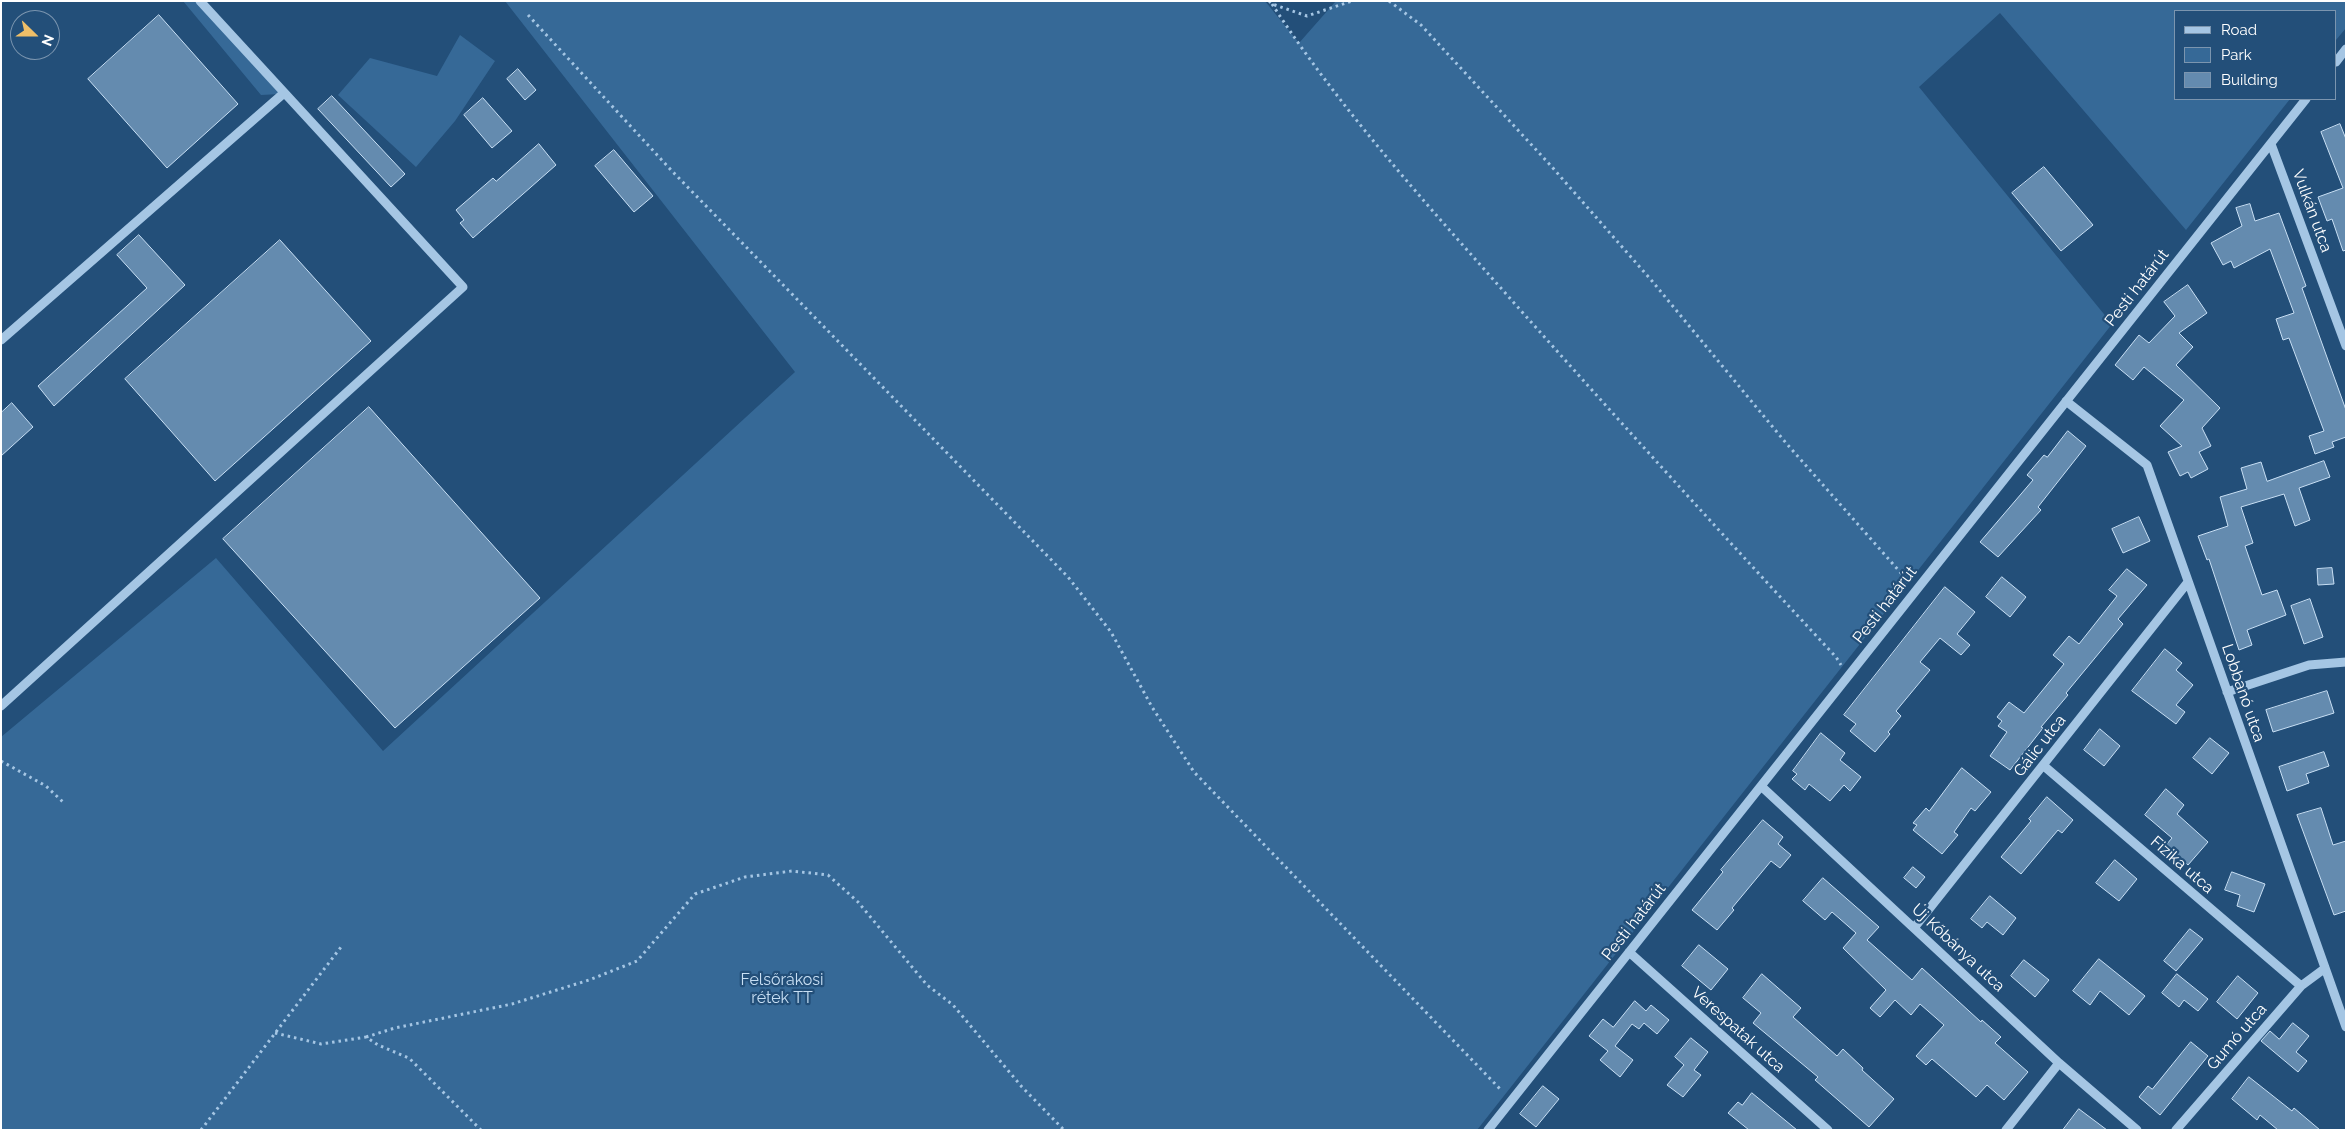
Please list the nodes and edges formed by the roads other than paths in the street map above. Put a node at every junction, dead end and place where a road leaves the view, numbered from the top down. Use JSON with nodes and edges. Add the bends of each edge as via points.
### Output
{"nodes":[{"id":1,"x":200,"y":1,"type":"edge"},
{"id":2,"x":2346,"y":49,"type":"edge"},
{"id":3,"x":2337,"y":61,"type":"edge"},
{"id":4,"x":284,"y":93,"type":"junction"},
{"id":5,"x":2305,"y":100,"type":"edge"},
{"id":6,"x":2271,"y":144,"type":"junction"},
{"id":7,"x":1,"y":340,"type":"edge"},
{"id":8,"x":2346,"y":346,"type":"edge"},
{"id":9,"x":2066,"y":401,"type":"junction"},
{"id":10,"x":2188,"y":582,"type":"junction"},
{"id":11,"x":2346,"y":662,"type":"edge"},
{"id":12,"x":2227,"y":692,"type":"junction"},
{"id":13,"x":1,"y":706,"type":"edge"},
{"id":14,"x":2044,"y":766,"type":"junction"},
{"id":15,"x":1760,"y":786,"type":"junction"},
{"id":16,"x":1914,"y":928,"type":"junction"},
{"id":17,"x":1629,"y":952,"type":"junction"},
{"id":18,"x":2324,"y":969,"type":"junction"},
{"id":19,"x":2300,"y":986,"type":"junction"},
{"id":20,"x":2346,"y":1027,"type":"edge"},
{"id":21,"x":2059,"y":1062,"type":"junction"},
{"id":22,"x":1488,"y":1130,"type":"edge"},
{"id":23,"x":1828,"y":1130,"type":"edge"},
{"id":24,"x":2006,"y":1130,"type":"edge"},
{"id":25,"x":2137,"y":1130,"type":"edge"},
{"id":26,"x":2176,"y":1130,"type":"edge"}],
"edges":[{"from":1,"to":4,"type":"street"},
{"from":2,"to":3,"type":"street"},
{"from":4,"to":7,"type":"street"},
{"from":4,"to":13,"type":"street","via":[[463,286]]},
{"from":5,"to":6,"type":"street","name":"Pesti határút"},
{"from":6,"to":8,"type":"street","name":"Vulkán utca"},
{"from":6,"to":9,"type":"street","name":"Pesti határút"},
{"from":9,"to":10,"type":"street","name":"Lobbanó utca","via":[[2147,465]]},
{"from":9,"to":15,"type":"street","name":"Pesti határút"},
{"from":10,"to":12,"type":"street","name":"Lobbanó utca"},
{"from":10,"to":14,"type":"street","name":"Gálic utca"},
{"from":11,"to":12,"type":"street","via":[[2309,665]]},
{"from":12,"to":18,"type":"street","name":"Lobbanó utca"},
{"from":14,"to":16,"type":"street","name":"Gálic utca"},
{"from":14,"to":19,"type":"street","name":"Fizika utca"},
{"from":15,"to":16,"type":"street","name":"Új Kőbánya utca"},
{"from":15,"to":17,"type":"street","name":"Pesti határút"},
{"from":16,"to":21,"type":"street","name":"Új Kőbánya utca"},
{"from":17,"to":22,"type":"street","name":"Pesti határút"},
{"from":17,"to":23,"type":"street","name":"Verespatak utca"},
{"from":18,"to":19,"type":"street","name":"Gumó utca"},
{"from":18,"to":20,"type":"street","name":"Lobbanó utca"},
{"from":19,"to":26,"type":"street","name":"Gumó utca"},
{"from":21,"to":24,"type":"street"},
{"from":21,"to":25,"type":"street","name":"Új Kőbánya utca"}]}
